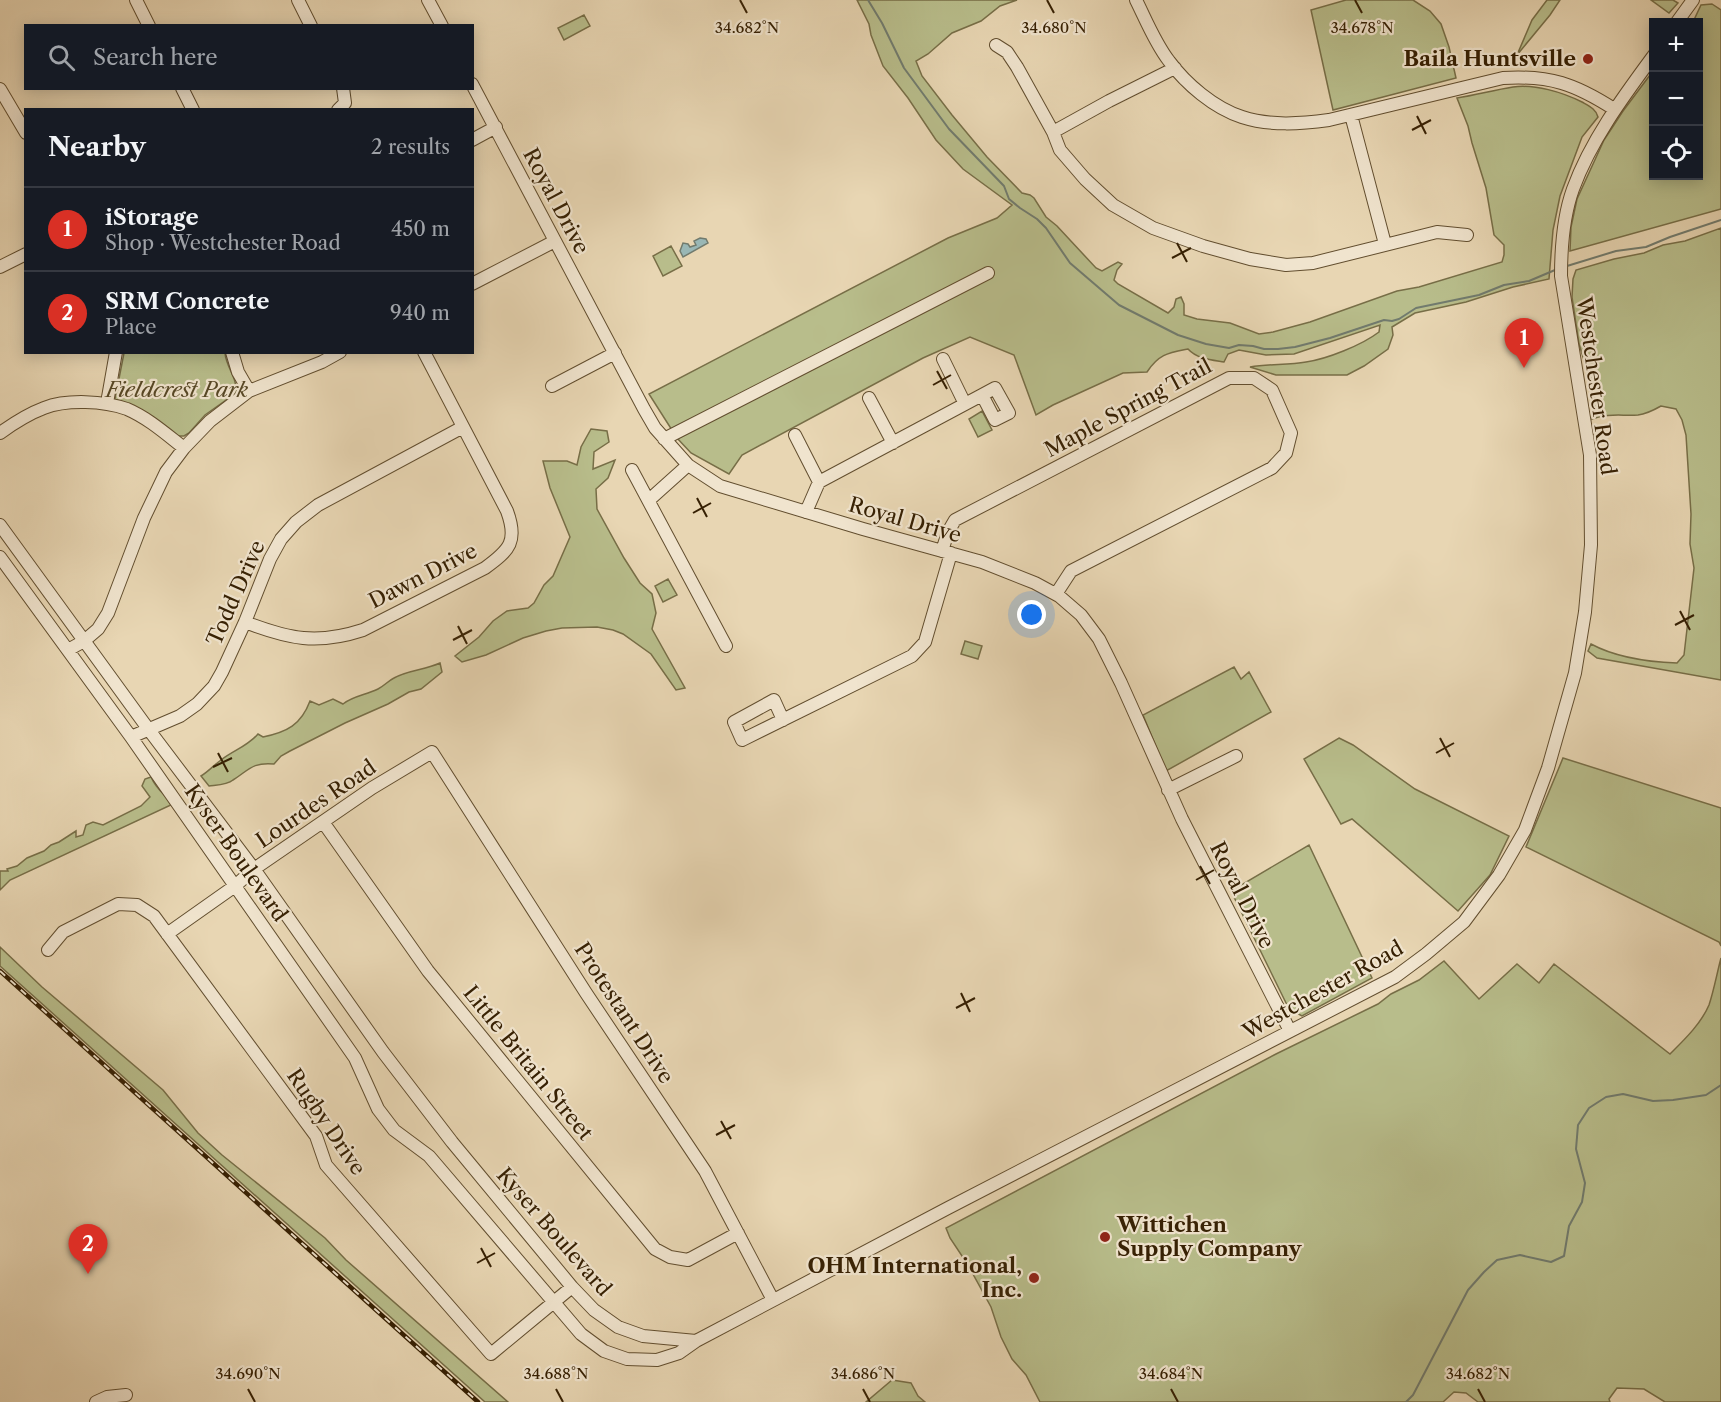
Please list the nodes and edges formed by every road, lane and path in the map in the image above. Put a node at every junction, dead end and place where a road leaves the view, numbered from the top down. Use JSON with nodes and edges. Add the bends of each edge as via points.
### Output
{"nodes":[{"id":1,"x":136,"y":0,"type":"edge"},
{"id":2,"x":298,"y":0,"type":"edge"},
{"id":3,"x":428,"y":0,"type":"edge"},
{"id":4,"x":1136,"y":0,"type":"edge"},
{"id":5,"x":1693,"y":0,"type":"edge"},
{"id":6,"x":1680,"y":18,"type":"edge"},
{"id":7,"x":148,"y":24,"type":"edge"},
{"id":8,"x":310,"y":24,"type":"edge"},
{"id":9,"x":441,"y":24,"type":"edge"},
{"id":10,"x":996,"y":45,"type":"dead end"},
{"id":11,"x":1649,"y":61,"type":"edge"},
{"id":12,"x":1175,"y":68,"type":"junction"},
{"id":13,"x":474,"y":88,"type":"edge"},
{"id":14,"x":0,"y":89,"type":"edge"},
{"id":15,"x":183,"y":90,"type":"edge"},
{"id":16,"x":343,"y":90,"type":"edge"},
{"id":17,"x":192,"y":108,"type":"edge"},
{"id":18,"x":340,"y":108,"type":"edge"},
{"id":19,"x":1614,"y":109,"type":"junction"},
{"id":20,"x":1351,"y":115,"type":"junction"},
{"id":21,"x":496,"y":127,"type":"junction"},
{"id":22,"x":24,"y":129,"type":"edge"},
{"id":23,"x":1053,"y":132,"type":"junction"},
{"id":24,"x":474,"y":139,"type":"edge"},
{"id":25,"x":1467,"y":235,"type":"dead end"},
{"id":26,"x":555,"y":241,"type":"junction"},
{"id":27,"x":1385,"y":244,"type":"junction"},
{"id":28,"x":24,"y":255,"type":"edge"},
{"id":29,"x":0,"y":267,"type":"edge"},
{"id":30,"x":988,"y":273,"type":"dead end"},
{"id":31,"x":474,"y":283,"type":"edge"},
{"id":32,"x":615,"y":353,"type":"junction"},
{"id":33,"x":116,"y":354,"type":"edge"},
{"id":34,"x":233,"y":354,"type":"edge"},
{"id":35,"x":336,"y":354,"type":"edge"},
{"id":36,"x":425,"y":354,"type":"edge"},
{"id":37,"x":944,"y":359,"type":"dead end"},
{"id":38,"x":552,"y":386,"type":"dead end"},
{"id":39,"x":249,"y":391,"type":"junction"},
{"id":40,"x":982,"y":395,"type":"dead end"},
{"id":41,"x":868,"y":398,"type":"dead end"},
{"id":42,"x":107,"y":403,"type":"junction"},
{"id":43,"x":965,"y":404,"type":"junction"},
{"id":44,"x":463,"y":427,"type":"junction"},
{"id":45,"x":0,"y":433,"type":"edge"},
{"id":46,"x":795,"y":435,"type":"dead end"},
{"id":47,"x":664,"y":439,"type":"junction"},
{"id":48,"x":893,"y":443,"type":"junction"},
{"id":49,"x":184,"y":448,"type":"junction"},
{"id":50,"x":688,"y":465,"type":"junction"},
{"id":51,"x":632,"y":470,"type":"dead end"},
{"id":52,"x":819,"y":482,"type":"junction"},
{"id":53,"x":649,"y":500,"type":"junction"},
{"id":54,"x":807,"y":512,"type":"junction"},
{"id":55,"x":0,"y":525,"type":"edge"},
{"id":56,"x":947,"y":552,"type":"junction"},
{"id":57,"x":0,"y":557,"type":"edge"},
{"id":58,"x":1056,"y":594,"type":"junction"},
{"id":59,"x":245,"y":622,"type":"junction"},
{"id":60,"x":84,"y":640,"type":"junction"},
{"id":61,"x":726,"y":646,"type":"dead end"},
{"id":62,"x":68,"y":650,"type":"junction"},
{"id":63,"x":783,"y":720,"type":"dead end"},
{"id":64,"x":149,"y":729,"type":"junction"},
{"id":65,"x":131,"y":738,"type":"junction"},
{"id":66,"x":432,"y":752,"type":"joint"},
{"id":67,"x":1236,"y":756,"type":"dead end"},
{"id":68,"x":1168,"y":790,"type":"junction"},
{"id":69,"x":323,"y":822,"type":"junction"},
{"id":70,"x":254,"y":869,"type":"junction"},
{"id":71,"x":235,"y":886,"type":"junction"},
{"id":72,"x":167,"y":933,"type":"junction"},
{"id":73,"x":48,"y":950,"type":"dead end"},
{"id":74,"x":1290,"y":1031,"type":"junction"},
{"id":75,"x":738,"y":1233,"type":"junction"},
{"id":76,"x":572,"y":1287,"type":"junction"},
{"id":77,"x":773,"y":1300,"type":"junction"},
{"id":78,"x":553,"y":1301,"type":"junction"},
{"id":79,"x":696,"y":1341,"type":"junction"},
{"id":80,"x":126,"y":1395,"type":"dead end"},
{"id":81,"x":96,"y":1402,"type":"edge"}],
"edges":[{"from":1,"to":7,"type":"street"},
{"from":2,"to":8,"type":"street"},
{"from":3,"to":9,"type":"street"},
{"from":4,"to":12,"type":"street"},
{"from":5,"to":6,"type":"street"},
{"from":10,"to":23,"type":"street","via":[[1007,52],[1017,67]]},
{"from":11,"to":19,"type":"street","name":"Westchester Road"},
{"from":12,"to":20,"type":"street","via":[[1188,84],[1241,117],[1300,124]]},
{"from":12,"to":23,"type":"street"},
{"from":13,"to":21,"type":"street","name":"Royal Drive"},
{"from":14,"to":22,"type":"street"},
{"from":15,"to":17,"type":"street"},
{"from":16,"to":18,"type":"street","via":[[345,103]]},
{"from":19,"to":20,"type":"street","via":[[1588,92],[1557,81],[1524,76]]},
{"from":19,"to":74,"type":"street","name":"Westchester Road","via":[[1573,190],[1561,261],[1590,455],[1591,545],[1575,673],[1548,768],[1525,830],[1499,875],[1464,922],[1395,977]]},
{"from":20,"to":27,"type":"street"},
{"from":21,"to":24,"type":"street"},
{"from":21,"to":26,"type":"street","name":"Royal Drive"},
{"from":23,"to":27,"type":"street","via":[[1060,150],[1113,205],[1153,228],[1203,246],[1250,260],[1286,265],[1312,263]]},
{"from":25,"to":27,"type":"street","via":[[1437,232]]},
{"from":26,"to":31,"type":"street"},
{"from":26,"to":32,"type":"street","name":"Royal Drive"},
{"from":28,"to":29,"type":"street"},
{"from":30,"to":47,"type":"street"},
{"from":32,"to":38,"type":"street"},
{"from":32,"to":47,"type":"street","name":"Royal Drive"},
{"from":33,"to":42,"type":"street"},
{"from":34,"to":39,"type":"street"},
{"from":35,"to":39,"type":"street"},
{"from":36,"to":44,"type":"street","name":"Dawn Drive"},
{"from":37,"to":43,"type":"street"},
{"from":39,"to":49,"type":"street","via":[[210,421]]},
{"from":40,"to":43,"type":"street"},
{"from":41,"to":48,"type":"street"},
{"from":42,"to":45,"type":"street","via":[[46,407]]},
{"from":42,"to":49,"type":"street","via":[[136,414]]},
{"from":43,"to":48,"type":"street"},
{"from":44,"to":59,"type":"street","name":"Todd Drive","via":[[318,505],[296,522],[270,559]]},
{"from":44,"to":59,"type":"street","name":"Dawn Drive","via":[[513,527],[510,545],[502,556],[363,630],[343,636],[287,636]]},
{"from":46,"to":52,"type":"street"},
{"from":47,"to":50,"type":"street","name":"Royal Drive"},
{"from":48,"to":52,"type":"street"},
{"from":49,"to":60,"type":"street","via":[[166,472],[144,518],[108,614]]},
{"from":50,"to":53,"type":"street"},
{"from":50,"to":54,"type":"street","name":"Royal Drive","via":[[720,486]]},
{"from":51,"to":53,"type":"street"},
{"from":52,"to":54,"type":"street"},
{"from":53,"to":61,"type":"street"},
{"from":54,"to":56,"type":"street","name":"Royal Drive"},
{"from":55,"to":60,"type":"street","name":"Kyser Boulevard"},
{"from":56,"to":58,"type":"street","name":"Royal Drive","via":[[993,566]]},
{"from":56,"to":58,"type":"street","name":"Maple Spring Trail","via":[[948,532],[956,520],[1229,378],[1254,378],[1272,390],[1291,433],[1286,453],[1272,468],[1071,572]]},
{"from":56,"to":63,"type":"street","name":"Maple Spring Trail","via":[[925,642],[912,656]]},
{"from":57,"to":62,"type":"street","name":"Kyser Boulevard"},
{"from":58,"to":68,"type":"street","name":"Royal Drive","via":[[1081,615],[1099,639]]},
{"from":59,"to":64,"type":"street","name":"Todd Drive","via":[[214,686],[180,716]]},
{"from":60,"to":62,"type":"street"},
{"from":60,"to":64,"type":"street","name":"Kyser Boulevard"},
{"from":62,"to":65,"type":"street","name":"Kyser Boulevard"},
{"from":64,"to":65,"type":"street","name":"Todd Drive"},
{"from":64,"to":70,"type":"street","name":"Kyser Boulevard"},
{"from":65,"to":71,"type":"street","name":"Kyser Boulevard"},
{"from":66,"to":69,"type":"street","name":"Lourdes Road"},
{"from":66,"to":75,"type":"street","name":"Protestant Drive","via":[[705,1171]]},
{"from":67,"to":68,"type":"street"},
{"from":68,"to":74,"type":"street","name":"Royal Drive"},
{"from":69,"to":70,"type":"street","name":"Lourdes Road"},
{"from":69,"to":75,"type":"street","name":"Little Britain Street","via":[[428,972],[655,1249],[688,1260]]},
{"from":70,"to":71,"type":"street","name":"Lourdes Road"},
{"from":70,"to":76,"type":"street","name":"Kyser Boulevard","via":[[397,1070]]},
{"from":71,"to":72,"type":"street","name":"Lourdes Road"},
{"from":71,"to":78,"type":"street","name":"Kyser Boulevard","via":[[355,1058],[383,1116],[394,1130],[429,1156]]},
{"from":72,"to":73,"type":"street","name":"Rugby Drive","via":[[154,916],[136,905],[118,904],[63,932]]},
{"from":72,"to":78,"type":"street","name":"Rugby Drive","via":[[316,1136],[326,1165],[491,1354]]},
{"from":74,"to":77,"type":"street","name":"Westchester Road"},
{"from":75,"to":77,"type":"street","name":"Protestant Drive"},
{"from":76,"to":78,"type":"street","name":"Rugby Drive"},
{"from":76,"to":79,"type":"street","name":"Kyser Boulevard","via":[[618,1327],[643,1336]]},
{"from":77,"to":79,"type":"street","name":"Westchester Road"},
{"from":78,"to":79,"type":"street","name":"Kyser Boulevard","via":[[581,1334],[604,1351],[627,1359],[657,1360],[679,1353]]},
{"from":80,"to":81,"type":"street"}]}
